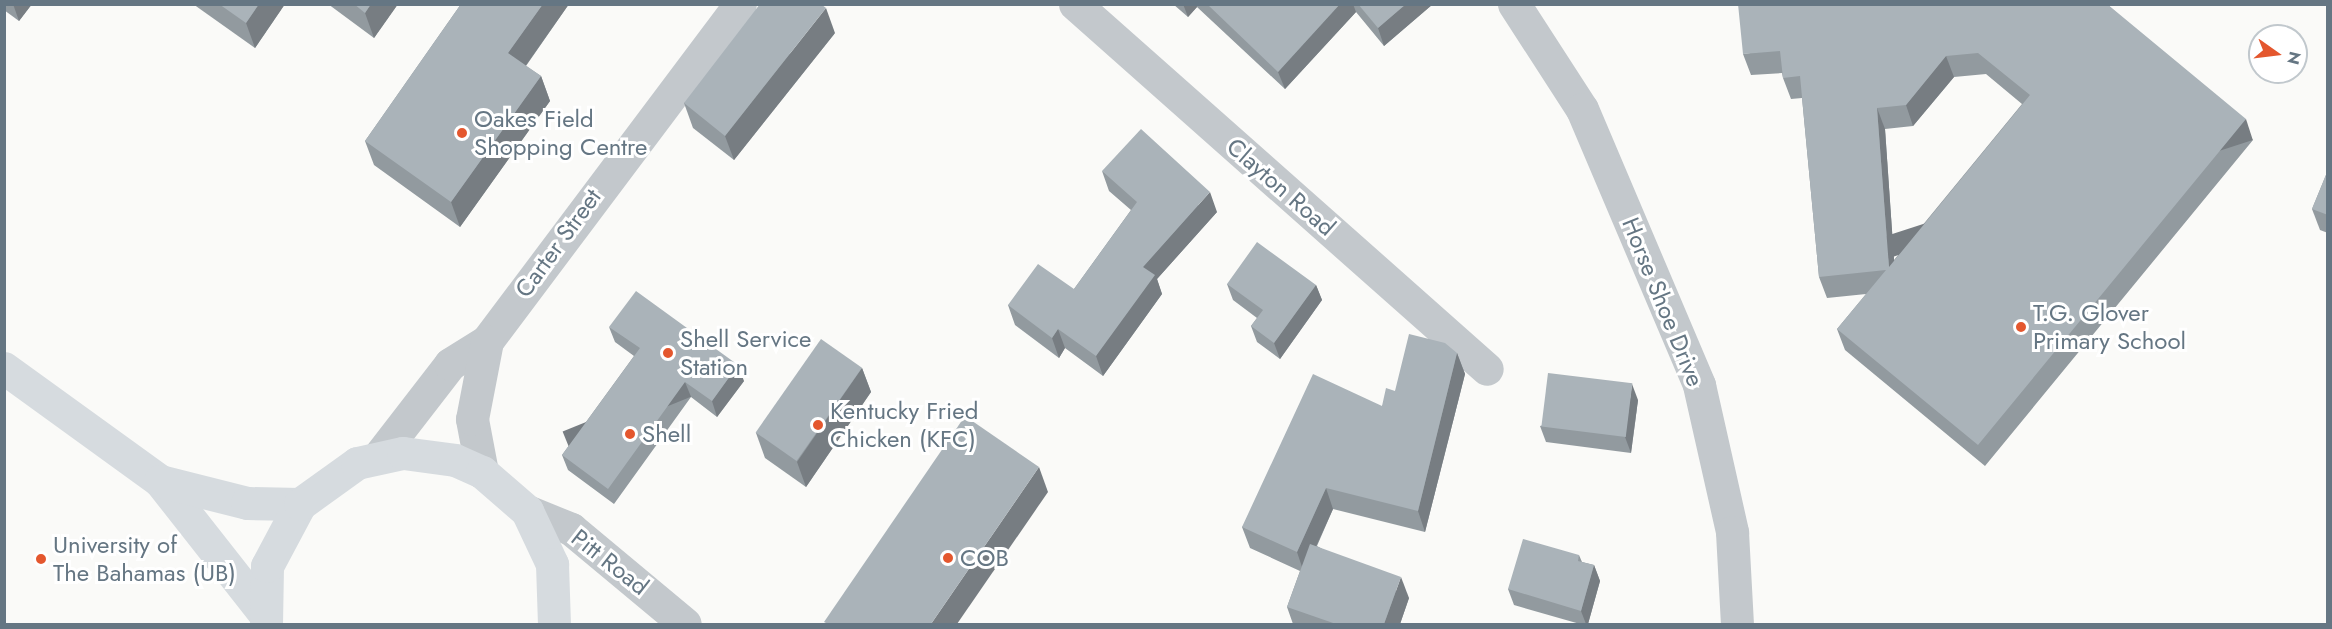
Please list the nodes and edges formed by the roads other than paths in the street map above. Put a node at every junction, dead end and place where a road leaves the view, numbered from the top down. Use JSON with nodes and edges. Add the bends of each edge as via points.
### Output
{"nodes":[{"id":1,"x":740,"y":4,"type":"edge"},
{"id":2,"x":1075,"y":4,"type":"edge"},
{"id":3,"x":1514,"y":4,"type":"edge"},
{"id":4,"x":487,"y":340,"type":"junction"},
{"id":5,"x":4,"y":368,"type":"edge"},
{"id":6,"x":1487,"y":369,"type":"dead end"},
{"id":7,"x":379,"y":456,"type":"junction"},
{"id":8,"x":482,"y":472,"type":"junction"},
{"id":9,"x":160,"y":481,"type":"junction"},
{"id":10,"x":300,"y":504,"type":"junction"},
{"id":11,"x":527,"y":511,"type":"junction"},
{"id":12,"x":552,"y":564,"type":"junction"},
{"id":13,"x":265,"y":619,"type":"edge"},
{"id":14,"x":554,"y":624,"type":"edge"},
{"id":15,"x":574,"y":624,"type":"edge"},
{"id":16,"x":685,"y":624,"type":"edge"},
{"id":17,"x":1737,"y":624,"type":"edge"}],
"edges":[{"from":1,"to":4,"type":"street","name":"Carter Street"},
{"from":2,"to":6,"type":"street","name":"Clayton Road"},
{"from":3,"to":17,"type":"street","name":"Horse Shoe Drive","via":[[1582,109],[1699,385],[1732,532]]},
{"from":4,"to":7,"type":"street","via":[[450,364]]},
{"from":4,"to":8,"type":"street","via":[[472,418]]},
{"from":5,"to":9,"type":"main road"},
{"from":7,"to":8,"type":"main road","via":[[426,454]]},
{"from":7,"to":10,"type":"main road","via":[[336,473]]},
{"from":8,"to":11,"type":"main road"},
{"from":9,"to":10,"type":"main road","via":[[247,503]]},
{"from":9,"to":13,"type":"main road"},
{"from":10,"to":13,"type":"main road","via":[[267,566]]},
{"from":11,"to":12,"type":"main road"},
{"from":11,"to":16,"type":"street","name":"Pitt Road","via":[[571,529]]},
{"from":12,"to":14,"type":"main road"},
{"from":12,"to":15,"type":"main road"}]}
